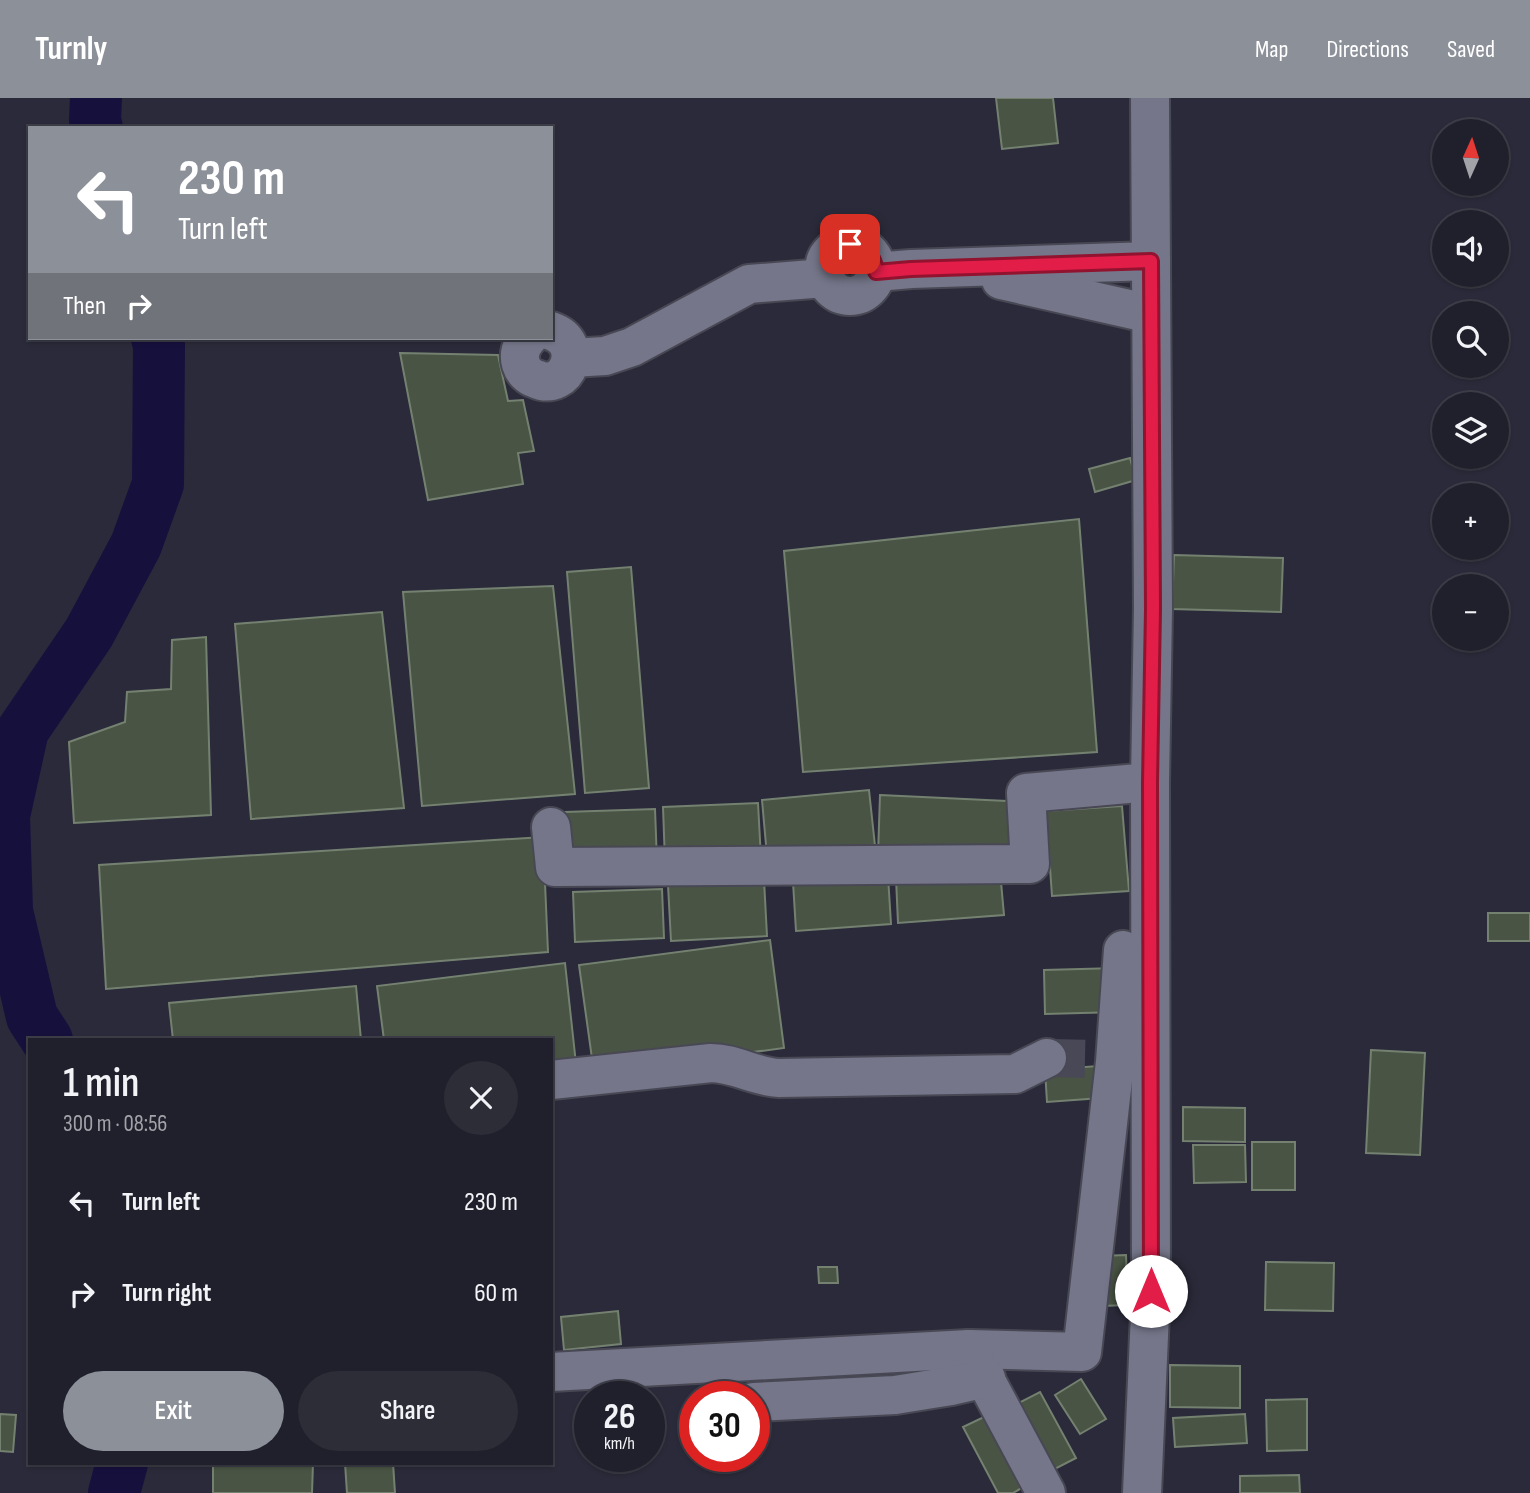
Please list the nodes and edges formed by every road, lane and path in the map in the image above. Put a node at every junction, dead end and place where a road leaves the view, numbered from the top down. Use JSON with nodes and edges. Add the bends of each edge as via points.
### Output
{"nodes":[{"id":1,"x":1150,"y":98,"type":"edge"},
{"id":2,"x":1151,"y":261,"type":"junction"},
{"id":3,"x":951,"y":268,"type":"junction"},
{"id":4,"x":1151,"y":314,"type":"junction"},
{"id":5,"x":527,"y":340,"type":"edge"},
{"id":6,"x":561,"y":345,"type":"edge"},
{"id":7,"x":1150,"y":782,"type":"junction"},
{"id":8,"x":551,"y":827,"type":"dead end"},
{"id":9,"x":1123,"y":950,"type":"dead end"},
{"id":10,"x":1047,"y":1058,"type":"tunnel mouth"},
{"id":11,"x":553,"y":1080,"type":"edge"},
{"id":12,"x":977,"y":1364,"type":"junction"},
{"id":13,"x":553,"y":1372,"type":"edge"},
{"id":14,"x":770,"y":1401,"type":"edge"},
{"id":15,"x":1041,"y":1491,"type":"edge"},
{"id":16,"x":1142,"y":1493,"type":"edge"}],
"edges":[{"from":1,"to":2,"type":"street"},
{"from":2,"to":3,"type":"street"},
{"from":2,"to":4,"type":"street"},
{"from":3,"to":4,"type":"street"},
{"from":3,"to":6,"type":"street","via":[[876,272],[869,287],[853,295],[836,291],[825,278],[749,284],[632,347],[605,356]]},
{"from":4,"to":7,"type":"street"},
{"from":5,"to":6,"type":"street","via":[[519,356],[521,365],[540,381],[557,379],[569,366]]},
{"from":7,"to":8,"type":"street","via":[[1026,793],[1030,864],[555,867]]},
{"from":7,"to":16,"type":"street","via":[[1151,1291]]},
{"from":9,"to":12,"type":"street","via":[[1104,1061],[1082,1352]]},
{"from":10,"to":11,"type":"street","via":[[1015,1074],[976,1076],[769,1078],[725,1063],[711,1063]]},
{"from":12,"to":13,"type":"street"},
{"from":12,"to":14,"type":"street","via":[[951,1387],[895,1395]]},
{"from":12,"to":15,"type":"street"}]}
